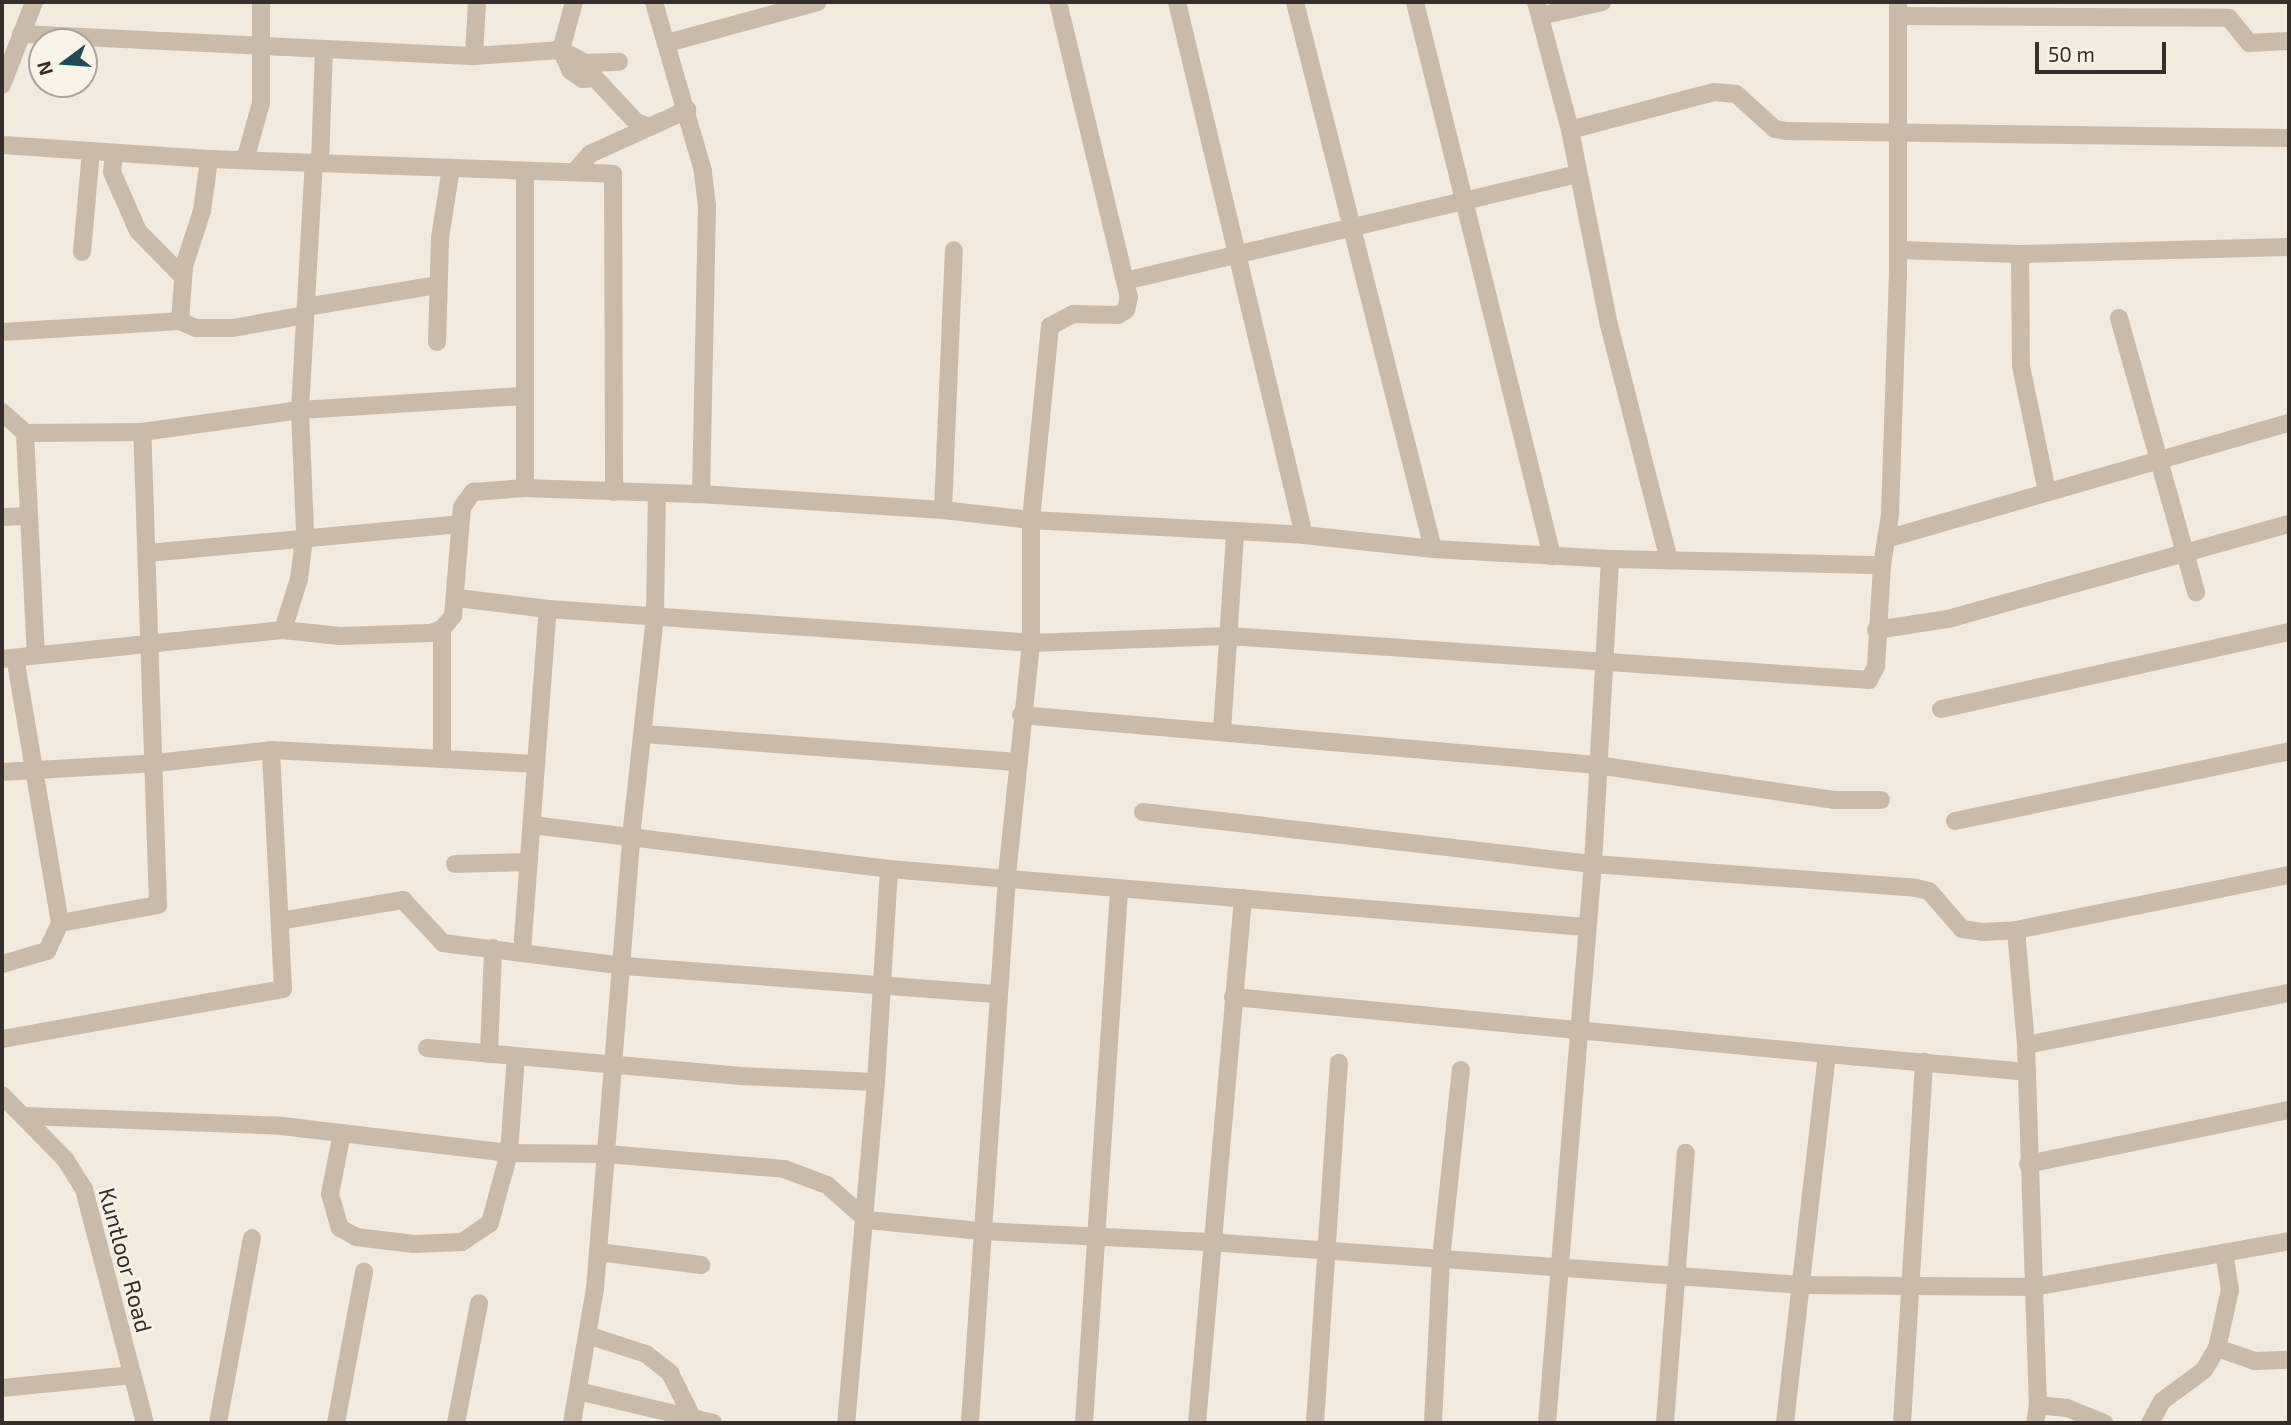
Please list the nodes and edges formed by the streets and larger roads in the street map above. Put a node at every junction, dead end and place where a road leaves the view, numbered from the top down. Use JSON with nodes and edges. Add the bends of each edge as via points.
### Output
{"nodes":[{"id":1,"x":34,"y":2,"type":"edge"},
{"id":2,"x":261,"y":2,"type":"edge"},
{"id":3,"x":477,"y":2,"type":"edge"},
{"id":4,"x":574,"y":2,"type":"edge"},
{"id":5,"x":654,"y":2,"type":"edge"},
{"id":6,"x":818,"y":2,"type":"edge"},
{"id":7,"x":1058,"y":2,"type":"edge"},
{"id":8,"x":1177,"y":2,"type":"edge"},
{"id":9,"x":1296,"y":2,"type":"edge"},
{"id":10,"x":1415,"y":2,"type":"edge"},
{"id":11,"x":1602,"y":2,"type":"edge"},
{"id":12,"x":1538,"y":9,"type":"edge"},
{"id":13,"x":1898,"y":9,"type":"edge"},
{"id":14,"x":21,"y":34,"type":"junction"},
{"id":15,"x":2289,"y":41,"type":"edge"},
{"id":16,"x":667,"y":43,"type":"junction"},
{"id":17,"x":260,"y":47,"type":"junction"},
{"id":18,"x":561,"y":50,"type":"junction"},
{"id":19,"x":324,"y":51,"type":"junction"},
{"id":20,"x":474,"y":56,"type":"junction"},
{"id":21,"x":619,"y":62,"type":"dead end"},
{"id":22,"x":2,"y":85,"type":"edge"},
{"id":23,"x":687,"y":110,"type":"junction"},
{"id":24,"x":649,"y":127,"type":"junction"},
{"id":25,"x":1570,"y":130,"type":"junction"},
{"id":26,"x":1898,"y":133,"type":"junction"},
{"id":27,"x":2289,"y":138,"type":"edge"},
{"id":28,"x":2,"y":145,"type":"edge"},
{"id":29,"x":91,"y":151,"type":"junction"},
{"id":30,"x":114,"y":153,"type":"junction"},
{"id":31,"x":209,"y":159,"type":"junction"},
{"id":32,"x":245,"y":160,"type":"junction"},
{"id":33,"x":317,"y":163,"type":"junction"},
{"id":34,"x":451,"y":168,"type":"junction"},
{"id":35,"x":525,"y":171,"type":"junction"},
{"id":36,"x":575,"y":172,"type":"junction"},
{"id":37,"x":1578,"y":174,"type":"junction"},
{"id":38,"x":1466,"y":200,"type":"junction"},
{"id":39,"x":1352,"y":228,"type":"junction"},
{"id":40,"x":2289,"y":247,"type":"edge"},
{"id":41,"x":954,"y":250,"type":"dead end"},
{"id":42,"x":1898,"y":250,"type":"junction"},
{"id":43,"x":82,"y":252,"type":"dead end"},
{"id":44,"x":2020,"y":254,"type":"junction"},
{"id":45,"x":1238,"y":256,"type":"junction"},
{"id":46,"x":183,"y":277,"type":"junction"},
{"id":47,"x":1125,"y":281,"type":"junction"},
{"id":48,"x":438,"y":285,"type":"junction"},
{"id":49,"x":305,"y":311,"type":"junction"},
{"id":50,"x":2119,"y":318,"type":"dead end"},
{"id":51,"x":180,"y":321,"type":"junction"},
{"id":52,"x":2,"y":332,"type":"edge"},
{"id":53,"x":437,"y":342,"type":"dead end"},
{"id":54,"x":523,"y":396,"type":"junction"},
{"id":55,"x":300,"y":410,"type":"junction"},
{"id":56,"x":2,"y":412,"type":"edge"},
{"id":57,"x":2289,"y":424,"type":"edge"},
{"id":58,"x":142,"y":432,"type":"junction"},
{"id":59,"x":25,"y":433,"type":"junction"},
{"id":60,"x":2156,"y":461,"type":"junction"},
{"id":61,"x":525,"y":488,"type":"junction"},
{"id":62,"x":2047,"y":491,"type":"junction"},
{"id":63,"x":614,"y":492,"type":"junction"},
{"id":64,"x":657,"y":493,"type":"junction"},
{"id":65,"x":701,"y":494,"type":"junction"},
{"id":66,"x":943,"y":510,"type":"junction"},
{"id":67,"x":27,"y":516,"type":"junction"},
{"id":68,"x":2,"y":517,"type":"edge"},
{"id":69,"x":1031,"y":520,"type":"junction"},
{"id":70,"x":460,"y":524,"type":"junction"},
{"id":71,"x":2289,"y":524,"type":"edge"},
{"id":72,"x":1235,"y":534,"type":"junction"},
{"id":73,"x":1304,"y":534,"type":"junction"},
{"id":74,"x":1886,"y":539,"type":"junction"},
{"id":75,"x":303,"y":541,"type":"junction"},
{"id":76,"x":1433,"y":550,"type":"junction"},
{"id":77,"x":148,"y":553,"type":"junction"},
{"id":78,"x":2185,"y":553,"type":"junction"},
{"id":79,"x":1552,"y":556,"type":"junction"},
{"id":80,"x":1610,"y":559,"type":"junction"},
{"id":81,"x":1669,"y":560,"type":"junction"},
{"id":82,"x":1882,"y":565,"type":"junction"},
{"id":83,"x":2196,"y":592,"type":"dead end"},
{"id":84,"x":457,"y":598,"type":"junction"},
{"id":85,"x":548,"y":609,"type":"junction"},
{"id":86,"x":655,"y":615,"type":"junction"},
{"id":87,"x":442,"y":629,"type":"junction"},
{"id":88,"x":283,"y":630,"type":"junction"},
{"id":89,"x":1876,"y":630,"type":"junction"},
{"id":90,"x":2289,"y":632,"type":"edge"},
{"id":91,"x":1229,"y":636,"type":"junction"},
{"id":92,"x":152,"y":643,"type":"junction"},
{"id":93,"x":1031,"y":643,"type":"junction"},
{"id":94,"x":36,"y":655,"type":"junction"},
{"id":95,"x":9,"y":658,"type":"edge"},
{"id":96,"x":1607,"y":663,"type":"junction"},
{"id":97,"x":1941,"y":709,"type":"dead end"},
{"id":98,"x":1021,"y":715,"type":"junction"},
{"id":99,"x":1222,"y":731,"type":"junction"},
{"id":100,"x":644,"y":734,"type":"junction"},
{"id":101,"x":271,"y":750,"type":"junction"},
{"id":102,"x":2289,"y":751,"type":"edge"},
{"id":103,"x":442,"y":756,"type":"junction"},
{"id":104,"x":1019,"y":762,"type":"junction"},
{"id":105,"x":156,"y":763,"type":"junction"},
{"id":106,"x":536,"y":764,"type":"junction"},
{"id":107,"x":1597,"y":765,"type":"junction"},
{"id":108,"x":34,"y":768,"type":"junction"},
{"id":109,"x":2,"y":772,"type":"edge"},
{"id":110,"x":1881,"y":800,"type":"dead end"},
{"id":111,"x":1143,"y":812,"type":"dead end"},
{"id":112,"x":1955,"y":821,"type":"dead end"},
{"id":113,"x":532,"y":825,"type":"junction"},
{"id":114,"x":631,"y":837,"type":"junction"},
{"id":115,"x":528,"y":862,"type":"junction"},
{"id":116,"x":455,"y":864,"type":"dead end"},
{"id":117,"x":1593,"y":864,"type":"junction"},
{"id":118,"x":889,"y":869,"type":"junction"},
{"id":119,"x":2289,"y":876,"type":"edge"},
{"id":120,"x":1007,"y":877,"type":"junction"},
{"id":121,"x":1119,"y":890,"type":"junction"},
{"id":122,"x":1243,"y":898,"type":"junction"},
{"id":123,"x":280,"y":921,"type":"junction"},
{"id":124,"x":60,"y":923,"type":"junction"},
{"id":125,"x":1586,"y":927,"type":"junction"},
{"id":126,"x":2016,"y":930,"type":"junction"},
{"id":127,"x":493,"y":948,"type":"junction"},
{"id":128,"x":522,"y":951,"type":"junction"},
{"id":129,"x":2,"y":964,"type":"edge"},
{"id":130,"x":624,"y":966,"type":"junction"},
{"id":131,"x":879,"y":985,"type":"junction"},
{"id":132,"x":2289,"y":993,"type":"edge"},
{"id":133,"x":999,"y":994,"type":"junction"},
{"id":134,"x":1233,"y":997,"type":"junction"},
{"id":135,"x":1578,"y":1030,"type":"junction"},
{"id":136,"x":2,"y":1039,"type":"edge"},
{"id":137,"x":2026,"y":1045,"type":"junction"},
{"id":138,"x":426,"y":1048,"type":"dead end"},
{"id":139,"x":489,"y":1054,"type":"junction"},
{"id":140,"x":1827,"y":1054,"type":"junction"},
{"id":141,"x":516,"y":1056,"type":"junction"},
{"id":142,"x":1924,"y":1062,"type":"junction"},
{"id":143,"x":1339,"y":1063,"type":"dead end"},
{"id":144,"x":615,"y":1065,"type":"junction"},
{"id":145,"x":1461,"y":1070,"type":"dead end"},
{"id":146,"x":2027,"y":1072,"type":"junction"},
{"id":147,"x":876,"y":1082,"type":"junction"},
{"id":148,"x":2,"y":1095,"type":"edge"},
{"id":149,"x":2289,"y":1110,"type":"edge"},
{"id":150,"x":27,"y":1116,"type":"junction"},
{"id":151,"x":342,"y":1133,"type":"junction"},
{"id":152,"x":509,"y":1153,"type":"junction"},
{"id":153,"x":1686,"y":1153,"type":"dead end"},
{"id":154,"x":607,"y":1154,"type":"junction"},
{"id":155,"x":2028,"y":1164,"type":"junction"},
{"id":156,"x":867,"y":1220,"type":"junction"},
{"id":157,"x":982,"y":1231,"type":"junction"},
{"id":158,"x":1095,"y":1237,"type":"junction"},
{"id":159,"x":252,"y":1238,"type":"dead end"},
{"id":160,"x":2289,"y":1241,"type":"edge"},
{"id":161,"x":1209,"y":1242,"type":"junction"},
{"id":162,"x":1327,"y":1251,"type":"junction"},
{"id":163,"x":598,"y":1252,"type":"junction"},
{"id":164,"x":2224,"y":1252,"type":"junction"},
{"id":165,"x":1441,"y":1259,"type":"junction"},
{"id":166,"x":701,"y":1265,"type":"dead end"},
{"id":167,"x":1560,"y":1268,"type":"junction"},
{"id":168,"x":363,"y":1272,"type":"dead end"},
{"id":169,"x":1678,"y":1276,"type":"junction"},
{"id":170,"x":1802,"y":1285,"type":"junction"},
{"id":171,"x":1912,"y":1286,"type":"junction"},
{"id":172,"x":2034,"y":1287,"type":"junction"},
{"id":173,"x":479,"y":1303,"type":"dead end"},
{"id":174,"x":587,"y":1335,"type":"junction"},
{"id":175,"x":2217,"y":1348,"type":"junction"},
{"id":176,"x":2289,"y":1360,"type":"edge"},
{"id":177,"x":132,"y":1375,"type":"junction"},
{"id":178,"x":2,"y":1388,"type":"edge"},
{"id":179,"x":578,"y":1391,"type":"junction"},
{"id":180,"x":2038,"y":1405,"type":"junction"},
{"id":181,"x":691,"y":1420,"type":"edge"},
{"id":182,"x":146,"y":1423,"type":"edge"},
{"id":183,"x":218,"y":1423,"type":"edge"},
{"id":184,"x":336,"y":1423,"type":"edge"},
{"id":185,"x":456,"y":1423,"type":"edge"},
{"id":186,"x":572,"y":1423,"type":"edge"},
{"id":187,"x":713,"y":1423,"type":"edge"},
{"id":188,"x":846,"y":1423,"type":"edge"},
{"id":189,"x":970,"y":1423,"type":"edge"},
{"id":190,"x":1084,"y":1423,"type":"edge"},
{"id":191,"x":1197,"y":1423,"type":"edge"},
{"id":192,"x":1315,"y":1423,"type":"edge"},
{"id":193,"x":1433,"y":1423,"type":"edge"},
{"id":194,"x":1547,"y":1423,"type":"edge"},
{"id":195,"x":1665,"y":1423,"type":"edge"},
{"id":196,"x":1785,"y":1423,"type":"edge"},
{"id":197,"x":1902,"y":1423,"type":"edge"},
{"id":198,"x":2035,"y":1423,"type":"edge"},
{"id":199,"x":2104,"y":1423,"type":"edge"},
{"id":200,"x":2150,"y":1423,"type":"edge"}],
"edges":[{"from":1,"to":14,"type":"street"},
{"from":2,"to":17,"type":"street"},
{"from":3,"to":20,"type":"street"},
{"from":4,"to":18,"type":"street"},
{"from":5,"to":16,"type":"street"},
{"from":6,"to":16,"type":"street"},
{"from":7,"to":47,"type":"street"},
{"from":8,"to":45,"type":"street"},
{"from":9,"to":39,"type":"street"},
{"from":10,"to":38,"type":"street"},
{"from":11,"to":12,"type":"street"},
{"from":12,"to":25,"type":"street"},
{"from":13,"to":15,"type":"street","via":[[2229,18],[2249,43]]},
{"from":13,"to":26,"type":"street"},
{"from":14,"to":17,"type":"street"},
{"from":14,"to":22,"type":"street"},
{"from":16,"to":23,"type":"street"},
{"from":17,"to":19,"type":"street"},
{"from":17,"to":32,"type":"street","via":[[261,103]]},
{"from":18,"to":20,"type":"street"},
{"from":18,"to":21,"type":"street","via":[[585,63]]},
{"from":18,"to":24,"type":"street","via":[[571,71],[583,79],[596,78],[636,122]]},
{"from":19,"to":20,"type":"street"},
{"from":19,"to":33,"type":"street"},
{"from":23,"to":24,"type":"street"},
{"from":23,"to":65,"type":"street","via":[[700,155],[707,206]]},
{"from":24,"to":36,"type":"street","via":[[590,154]]},
{"from":25,"to":26,"type":"street","via":[[1714,92],[1736,94],[1775,129]]},
{"from":25,"to":37,"type":"street"},
{"from":26,"to":27,"type":"street"},
{"from":26,"to":42,"type":"street"},
{"from":28,"to":29,"type":"street"},
{"from":29,"to":30,"type":"street"},
{"from":29,"to":43,"type":"street"},
{"from":30,"to":31,"type":"street"},
{"from":30,"to":46,"type":"street","via":[[112,172],[138,231]]},
{"from":31,"to":32,"type":"street"},
{"from":31,"to":46,"type":"street","via":[[202,211]]},
{"from":32,"to":33,"type":"street"},
{"from":33,"to":34,"type":"street"},
{"from":33,"to":49,"type":"street"},
{"from":34,"to":35,"type":"street"},
{"from":34,"to":48,"type":"street"},
{"from":35,"to":36,"type":"street"},
{"from":35,"to":54,"type":"street"},
{"from":36,"to":63,"type":"street","via":[[608,173],[615,180]]},
{"from":37,"to":38,"type":"street"},
{"from":37,"to":81,"type":"street","via":[[1608,321]]},
{"from":38,"to":39,"type":"street"},
{"from":38,"to":79,"type":"street"},
{"from":39,"to":45,"type":"street"},
{"from":39,"to":76,"type":"street"},
{"from":40,"to":44,"type":"street"},
{"from":41,"to":66,"type":"street"},
{"from":42,"to":44,"type":"street"},
{"from":42,"to":74,"type":"street"},
{"from":44,"to":62,"type":"street","via":[[2021,366]]},
{"from":45,"to":47,"type":"street"},
{"from":45,"to":73,"type":"street"},
{"from":46,"to":51,"type":"street"},
{"from":47,"to":69,"type":"street","via":[[1126,310],[1118,315],[1073,314],[1050,326]]},
{"from":48,"to":49,"type":"street"},
{"from":48,"to":53,"type":"street"},
{"from":49,"to":51,"type":"street","via":[[233,328],[196,328]]},
{"from":49,"to":55,"type":"street"},
{"from":50,"to":60,"type":"street"},
{"from":51,"to":52,"type":"street"},
{"from":54,"to":55,"type":"street"},
{"from":54,"to":61,"type":"street"},
{"from":55,"to":58,"type":"street"},
{"from":55,"to":75,"type":"street"},
{"from":56,"to":59,"type":"street","via":[[10,425]]},
{"from":57,"to":60,"type":"street"},
{"from":58,"to":59,"type":"street"},
{"from":58,"to":77,"type":"street"},
{"from":59,"to":67,"type":"street"},
{"from":60,"to":62,"type":"street"},
{"from":60,"to":78,"type":"street"},
{"from":61,"to":63,"type":"street"},
{"from":61,"to":70,"type":"street","via":[[473,492],[462,507]]},
{"from":62,"to":74,"type":"street"},
{"from":63,"to":64,"type":"street"},
{"from":64,"to":65,"type":"street"},
{"from":64,"to":86,"type":"street"},
{"from":65,"to":66,"type":"street"},
{"from":66,"to":69,"type":"street"},
{"from":67,"to":68,"type":"street"},
{"from":67,"to":94,"type":"street"},
{"from":69,"to":72,"type":"street"},
{"from":69,"to":93,"type":"street"},
{"from":70,"to":75,"type":"street"},
{"from":70,"to":84,"type":"street"},
{"from":71,"to":78,"type":"street"},
{"from":72,"to":73,"type":"street"},
{"from":72,"to":91,"type":"street"},
{"from":73,"to":76,"type":"street"},
{"from":74,"to":82,"type":"street"},
{"from":75,"to":77,"type":"street"},
{"from":75,"to":88,"type":"street","via":[[299,579]]},
{"from":76,"to":79,"type":"street"},
{"from":77,"to":92,"type":"street"},
{"from":78,"to":83,"type":"street"},
{"from":78,"to":89,"type":"street","via":[[1948,619]]},
{"from":79,"to":80,"type":"street"},
{"from":80,"to":81,"type":"street"},
{"from":80,"to":96,"type":"street"},
{"from":81,"to":82,"type":"street"},
{"from":82,"to":89,"type":"street"},
{"from":84,"to":85,"type":"street"},
{"from":84,"to":87,"type":"street","via":[[453,616]]},
{"from":85,"to":86,"type":"street"},
{"from":85,"to":106,"type":"street"},
{"from":86,"to":93,"type":"street"},
{"from":86,"to":100,"type":"street"},
{"from":87,"to":88,"type":"street","via":[[340,636]]},
{"from":87,"to":103,"type":"street"},
{"from":88,"to":92,"type":"street"},
{"from":89,"to":96,"type":"street","via":[[1874,673],[1861,682]]},
{"from":90,"to":97,"type":"street"},
{"from":91,"to":93,"type":"street"},
{"from":91,"to":96,"type":"street"},
{"from":91,"to":99,"type":"street"},
{"from":92,"to":94,"type":"street"},
{"from":92,"to":105,"type":"street"},
{"from":93,"to":98,"type":"street"},
{"from":94,"to":95,"type":"street"},
{"from":95,"to":108,"type":"street"},
{"from":96,"to":107,"type":"street"},
{"from":98,"to":99,"type":"street"},
{"from":98,"to":104,"type":"street"},
{"from":99,"to":107,"type":"street"},
{"from":100,"to":104,"type":"street"},
{"from":100,"to":114,"type":"street"},
{"from":101,"to":103,"type":"street"},
{"from":101,"to":105,"type":"street"},
{"from":101,"to":123,"type":"street"},
{"from":102,"to":112,"type":"street"},
{"from":103,"to":106,"type":"street"},
{"from":104,"to":120,"type":"street"},
{"from":105,"to":108,"type":"street"},
{"from":105,"to":124,"type":"street","via":[[158,905]]},
{"from":106,"to":113,"type":"street"},
{"from":107,"to":110,"type":"street","via":[[1833,800]]},
{"from":107,"to":117,"type":"street"},
{"from":108,"to":109,"type":"street"},
{"from":108,"to":124,"type":"street"},
{"from":111,"to":117,"type":"street"},
{"from":113,"to":114,"type":"street"},
{"from":113,"to":115,"type":"street"},
{"from":114,"to":118,"type":"street"},
{"from":114,"to":130,"type":"street"},
{"from":115,"to":116,"type":"street"},
{"from":115,"to":128,"type":"street"},
{"from":117,"to":125,"type":"street"},
{"from":117,"to":126,"type":"street","via":[[1916,888],[1929,891],[1962,929]]},
{"from":118,"to":120,"type":"street"},
{"from":118,"to":131,"type":"street"},
{"from":119,"to":126,"type":"street"},
{"from":120,"to":121,"type":"street"},
{"from":120,"to":133,"type":"street"},
{"from":121,"to":122,"type":"street"},
{"from":121,"to":158,"type":"street"},
{"from":122,"to":125,"type":"street"},
{"from":122,"to":134,"type":"street"},
{"from":123,"to":127,"type":"street","via":[[403,900],[443,943]]},
{"from":123,"to":136,"type":"street","via":[[283,989]]},
{"from":124,"to":129,"type":"street","via":[[47,951]]},
{"from":125,"to":135,"type":"street"},
{"from":126,"to":137,"type":"street"},
{"from":127,"to":128,"type":"street"},
{"from":127,"to":139,"type":"street"},
{"from":128,"to":130,"type":"street"},
{"from":130,"to":131,"type":"street"},
{"from":130,"to":144,"type":"street"},
{"from":131,"to":133,"type":"street"},
{"from":131,"to":147,"type":"street"},
{"from":132,"to":137,"type":"street"},
{"from":133,"to":157,"type":"street"},
{"from":134,"to":135,"type":"street"},
{"from":134,"to":161,"type":"street"},
{"from":135,"to":140,"type":"street"},
{"from":135,"to":167,"type":"street"},
{"from":137,"to":146,"type":"street"},
{"from":138,"to":139,"type":"street"},
{"from":139,"to":141,"type":"street"},
{"from":140,"to":142,"type":"street"},
{"from":140,"to":170,"type":"street"},
{"from":141,"to":144,"type":"street"},
{"from":141,"to":152,"type":"street"},
{"from":142,"to":146,"type":"street"},
{"from":142,"to":171,"type":"street"},
{"from":143,"to":162,"type":"street"},
{"from":144,"to":147,"type":"street"},
{"from":144,"to":154,"type":"street"},
{"from":145,"to":165,"type":"street"},
{"from":146,"to":155,"type":"street"},
{"from":147,"to":156,"type":"street"},
{"from":148,"to":150,"type":"street","name":"Kuntloor Road"},
{"from":149,"to":155,"type":"street"},
{"from":150,"to":151,"type":"street","via":[[282,1126]]},
{"from":150,"to":177,"type":"street","name":"Kuntloor Road","via":[[84,1189]]},
{"from":151,"to":152,"type":"street"},
{"from":151,"to":152,"type":"street","via":[[330,1194],[340,1228],[356,1237],[414,1244],[462,1242],[480,1233],[490,1223]]},
{"from":152,"to":154,"type":"street"},
{"from":153,"to":169,"type":"street"},
{"from":154,"to":156,"type":"street","via":[[784,1169],[827,1185]]},
{"from":154,"to":163,"type":"street"},
{"from":155,"to":172,"type":"street"},
{"from":156,"to":157,"type":"street"},
{"from":156,"to":188,"type":"street"},
{"from":157,"to":158,"type":"street"},
{"from":157,"to":189,"type":"street"},
{"from":158,"to":161,"type":"street"},
{"from":158,"to":190,"type":"street"},
{"from":159,"to":183,"type":"street"},
{"from":160,"to":164,"type":"street"},
{"from":161,"to":162,"type":"street"},
{"from":161,"to":191,"type":"street"},
{"from":162,"to":165,"type":"street"},
{"from":162,"to":192,"type":"street"},
{"from":163,"to":166,"type":"street"},
{"from":163,"to":174,"type":"street"},
{"from":164,"to":172,"type":"street"},
{"from":164,"to":175,"type":"street","via":[[2230,1290]]},
{"from":165,"to":167,"type":"street"},
{"from":165,"to":193,"type":"street"},
{"from":167,"to":169,"type":"street"},
{"from":167,"to":194,"type":"street"},
{"from":168,"to":184,"type":"street"},
{"from":169,"to":170,"type":"street"},
{"from":169,"to":195,"type":"street"},
{"from":170,"to":171,"type":"street"},
{"from":170,"to":196,"type":"street"},
{"from":171,"to":172,"type":"street"},
{"from":171,"to":197,"type":"street"},
{"from":172,"to":180,"type":"street"},
{"from":173,"to":185,"type":"street"},
{"from":174,"to":179,"type":"street"},
{"from":174,"to":181,"type":"street","via":[[654,1360],[670,1373]]},
{"from":175,"to":176,"type":"street","via":[[2255,1362]]},
{"from":175,"to":200,"type":"street","via":[[2204,1370],[2162,1401]]},
{"from":177,"to":178,"type":"street"},
{"from":177,"to":182,"type":"street","name":"Kuntloor Road"},
{"from":179,"to":181,"type":"street"},
{"from":179,"to":186,"type":"street"},
{"from":180,"to":198,"type":"street"},
{"from":180,"to":199,"type":"street","via":[[2067,1408]]},
{"from":181,"to":187,"type":"street"}]}
